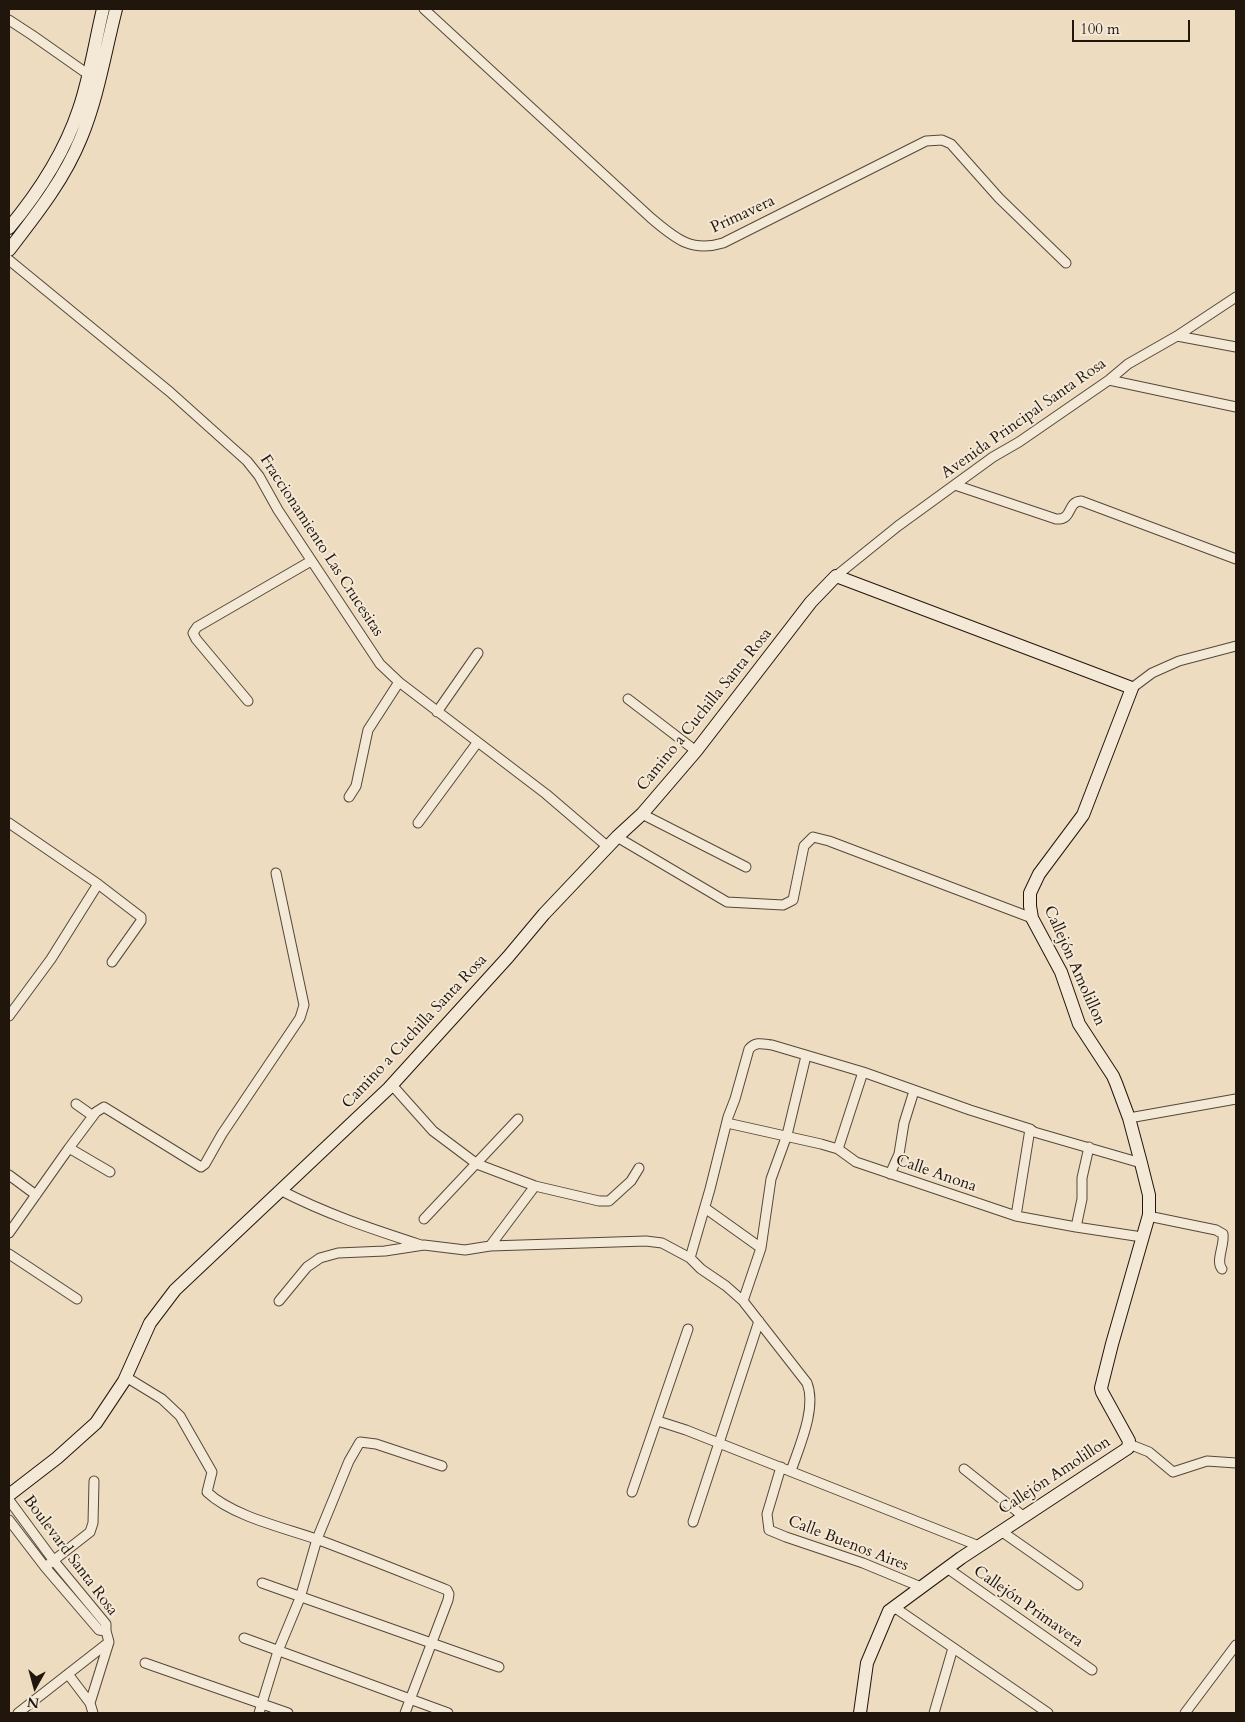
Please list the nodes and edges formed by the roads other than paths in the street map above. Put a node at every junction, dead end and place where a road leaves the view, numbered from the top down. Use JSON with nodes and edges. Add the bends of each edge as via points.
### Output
{"nodes":[{"id":1,"x":104,"y":9,"type":"edge"},
{"id":2,"x":116,"y":9,"type":"edge"},
{"id":3,"x":424,"y":9,"type":"edge"},
{"id":4,"x":9,"y":20,"type":"edge"},
{"id":5,"x":89,"y":75,"type":"junction"},
{"id":6,"x":9,"y":228,"type":"edge"},
{"id":7,"x":9,"y":250,"type":"edge"},
{"id":8,"x":9,"y":260,"type":"edge"},
{"id":9,"x":1066,"y":263,"type":"dead end"},
{"id":10,"x":1236,"y":297,"type":"edge"},
{"id":11,"x":1177,"y":336,"type":"junction"},
{"id":12,"x":1236,"y":347,"type":"edge"},
{"id":13,"x":1109,"y":380,"type":"junction"},
{"id":14,"x":1236,"y":407,"type":"edge"},
{"id":15,"x":955,"y":484,"type":"junction"},
{"id":16,"x":1236,"y":559,"type":"edge"},
{"id":17,"x":311,"y":561,"type":"junction"},
{"id":18,"x":836,"y":576,"type":"junction"},
{"id":19,"x":1236,"y":646,"type":"edge"},
{"id":20,"x":478,"y":653,"type":"dead end"},
{"id":21,"x":399,"y":682,"type":"junction"},
{"id":22,"x":1132,"y":688,"type":"junction"},
{"id":23,"x":628,"y":699,"type":"dead end"},
{"id":24,"x":248,"y":701,"type":"dead end"},
{"id":25,"x":437,"y":712,"type":"junction"},
{"id":26,"x":477,"y":743,"type":"junction"},
{"id":27,"x":696,"y":751,"type":"junction"},
{"id":28,"x":349,"y":798,"type":"dead end"},
{"id":29,"x":642,"y":814,"type":"junction"},
{"id":30,"x":9,"y":823,"type":"edge"},
{"id":31,"x":418,"y":823,"type":"dead end"},
{"id":32,"x":613,"y":842,"type":"junction"},
{"id":33,"x":746,"y":867,"type":"dead end"},
{"id":34,"x":276,"y":873,"type":"dead end"},
{"id":35,"x":98,"y":884,"type":"junction"},
{"id":36,"x":1032,"y":918,"type":"junction"},
{"id":37,"x":112,"y":962,"type":"dead end"},
{"id":38,"x":9,"y":1016,"type":"edge"},
{"id":39,"x":806,"y":1056,"type":"junction"},
{"id":40,"x":863,"y":1072,"type":"junction"},
{"id":41,"x":392,"y":1085,"type":"junction"},
{"id":42,"x":914,"y":1091,"type":"junction"},
{"id":43,"x":1236,"y":1099,"type":"edge"},
{"id":44,"x":76,"y":1104,"type":"dead end"},
{"id":45,"x":93,"y":1116,"type":"junction"},
{"id":46,"x":1129,"y":1118,"type":"junction"},
{"id":47,"x":518,"y":1119,"type":"dead end"},
{"id":48,"x":727,"y":1123,"type":"junction"},
{"id":49,"x":1030,"y":1129,"type":"junction"},
{"id":50,"x":787,"y":1135,"type":"junction"},
{"id":51,"x":69,"y":1148,"type":"junction"},
{"id":52,"x":1089,"y":1148,"type":"junction"},
{"id":53,"x":838,"y":1149,"type":"junction"},
{"id":54,"x":1141,"y":1163,"type":"junction"},
{"id":55,"x":477,"y":1164,"type":"junction"},
{"id":56,"x":639,"y":1168,"type":"dead end"},
{"id":57,"x":110,"y":1172,"type":"dead end"},
{"id":58,"x":890,"y":1174,"type":"junction"},
{"id":59,"x":9,"y":1175,"type":"edge"},
{"id":60,"x":535,"y":1186,"type":"junction"},
{"id":61,"x":280,"y":1190,"type":"junction"},
{"id":62,"x":36,"y":1194,"type":"junction"},
{"id":63,"x":705,"y":1208,"type":"junction"},
{"id":64,"x":1016,"y":1216,"type":"junction"},
{"id":65,"x":1148,"y":1216,"type":"junction"},
{"id":66,"x":424,"y":1220,"type":"dead end"},
{"id":67,"x":1076,"y":1227,"type":"junction"},
{"id":68,"x":9,"y":1233,"type":"edge"},
{"id":69,"x":1142,"y":1237,"type":"junction"},
{"id":70,"x":424,"y":1245,"type":"junction"},
{"id":71,"x":490,"y":1246,"type":"junction"},
{"id":72,"x":761,"y":1248,"type":"junction"},
{"id":73,"x":9,"y":1254,"type":"edge"},
{"id":74,"x":690,"y":1258,"type":"junction"},
{"id":75,"x":1222,"y":1269,"type":"dead end"},
{"id":76,"x":77,"y":1299,"type":"dead end"},
{"id":77,"x":743,"y":1301,"type":"junction"},
{"id":78,"x":279,"y":1302,"type":"dead end"},
{"id":79,"x":759,"y":1321,"type":"junction"},
{"id":80,"x":688,"y":1329,"type":"dead end"},
{"id":81,"x":126,"y":1377,"type":"junction"},
{"id":82,"x":657,"y":1419,"type":"junction"},
{"id":83,"x":719,"y":1443,"type":"junction"},
{"id":84,"x":1129,"y":1444,"type":"junction"},
{"id":85,"x":1236,"y":1463,"type":"edge"},
{"id":86,"x":442,"y":1466,"type":"dead end"},
{"id":87,"x":780,"y":1467,"type":"junction"},
{"id":88,"x":964,"y":1469,"type":"dead end"},
{"id":89,"x":791,"y":1471,"type":"junction"},
{"id":90,"x":94,"y":1481,"type":"dead end"},
{"id":91,"x":632,"y":1492,"type":"dead end"},
{"id":92,"x":9,"y":1495,"type":"edge"},
{"id":93,"x":9,"y":1500,"type":"edge"},
{"id":94,"x":1023,"y":1516,"type":"junction"},
{"id":95,"x":9,"y":1520,"type":"edge"},
{"id":96,"x":693,"y":1522,"type":"dead end"},
{"id":97,"x":1001,"y":1531,"type":"junction"},
{"id":98,"x":317,"y":1539,"type":"junction"},
{"id":99,"x":979,"y":1546,"type":"junction"},
{"id":100,"x":54,"y":1561,"type":"junction"},
{"id":101,"x":45,"y":1567,"type":"junction"},
{"id":102,"x":948,"y":1568,"type":"junction"},
{"id":103,"x":262,"y":1583,"type":"dead end"},
{"id":104,"x":1078,"y":1585,"type":"dead end"},
{"id":105,"x":921,"y":1587,"type":"junction"},
{"id":106,"x":300,"y":1598,"type":"junction"},
{"id":107,"x":894,"y":1607,"type":"junction"},
{"id":108,"x":106,"y":1632,"type":"junction"},
{"id":109,"x":244,"y":1638,"type":"dead end"},
{"id":110,"x":109,"y":1642,"type":"junction"},
{"id":111,"x":432,"y":1643,"type":"junction"},
{"id":112,"x":1236,"y":1644,"type":"edge"},
{"id":113,"x":953,"y":1648,"type":"junction"},
{"id":114,"x":278,"y":1650,"type":"junction"},
{"id":115,"x":145,"y":1663,"type":"dead end"},
{"id":116,"x":498,"y":1667,"type":"dead end"},
{"id":117,"x":1092,"y":1670,"type":"dead end"},
{"id":118,"x":68,"y":1674,"type":"junction"},
{"id":119,"x":410,"y":1698,"type":"junction"},
{"id":120,"x":90,"y":1703,"type":"junction"},
{"id":121,"x":262,"y":1704,"type":"junction"},
{"id":122,"x":18,"y":1713,"type":"edge"},
{"id":123,"x":93,"y":1713,"type":"edge"},
{"id":124,"x":258,"y":1713,"type":"edge"},
{"id":125,"x":288,"y":1713,"type":"edge"},
{"id":126,"x":405,"y":1713,"type":"edge"},
{"id":127,"x":448,"y":1713,"type":"edge"},
{"id":128,"x":860,"y":1713,"type":"edge"},
{"id":129,"x":934,"y":1713,"type":"edge"},
{"id":130,"x":1048,"y":1713,"type":"edge"},
{"id":131,"x":1185,"y":1713,"type":"edge"}],
"edges":[{"from":1,"to":5,"type":"street"},
{"from":2,"to":7,"type":"street","via":[[81,139],[48,198]]},
{"from":3,"to":9,"type":"street","name":"Primavera","via":[[651,218],[688,244],[706,246],[723,243],[926,141],[942,140],[951,144],[998,198]]},
{"from":4,"to":5,"type":"street"},
{"from":5,"to":6,"type":"street","via":[[79,110],[50,173]]},
{"from":8,"to":17,"type":"street","name":"Fraccionamiento Las Crucesitas","via":[[170,392],[247,460]]},
{"from":10,"to":11,"type":"street","name":"Avenida Principal Santa Rosa"},
{"from":11,"to":12,"type":"street"},
{"from":11,"to":13,"type":"street","name":"Avenida Principal Santa Rosa","via":[[1128,364]]},
{"from":13,"to":14,"type":"street"},
{"from":13,"to":15,"type":"street","name":"Avenida Principal Santa Rosa"},
{"from":15,"to":16,"type":"street","via":[[1056,520],[1062,520],[1072,505],[1081,502]]},
{"from":15,"to":18,"type":"street","name":"Avenida Principal Santa Rosa"},
{"from":17,"to":21,"type":"street","name":"Fraccionamiento Las Crucesitas","via":[[380,664]]},
{"from":17,"to":24,"type":"street","via":[[193,632]]},
{"from":18,"to":22,"type":"street"},
{"from":18,"to":27,"type":"street","name":"Camino a Cuchilla Santa Rosa","via":[[811,602]]},
{"from":19,"to":22,"type":"street","via":[[1179,661],[1152,673]]},
{"from":20,"to":25,"type":"street"},
{"from":21,"to":25,"type":"street","name":"Fraccionamiento Las Crucesitas"},
{"from":21,"to":28,"type":"street","via":[[368,730],[356,786]]},
{"from":22,"to":36,"type":"street","name":"Callejón Amolillon","via":[[1082,815],[1039,874],[1030,893]]},
{"from":23,"to":27,"type":"street"},
{"from":25,"to":26,"type":"street","name":"Fraccionamiento Las Crucesitas"},
{"from":26,"to":31,"type":"street"},
{"from":26,"to":32,"type":"street","name":"Fraccionamiento Las Crucesitas"},
{"from":27,"to":29,"type":"street","name":"Camino a Cuchilla Santa Rosa"},
{"from":29,"to":32,"type":"street","name":"Camino a Cuchilla Santa Rosa"},
{"from":29,"to":33,"type":"street"},
{"from":30,"to":35,"type":"street"},
{"from":32,"to":36,"type":"street","name":"Fraccionamiento Las Crucesitas","via":[[727,902],[783,905],[794,900],[804,846],[813,838],[829,841]]},
{"from":32,"to":41,"type":"street","name":"Camino a Cuchilla Santa Rosa","via":[[544,914]]},
{"from":34,"to":45,"type":"street","via":[[304,1005],[300,1018],[201,1167],[104,1107]]},
{"from":35,"to":37,"type":"street","via":[[141,917]]},
{"from":35,"to":38,"type":"street","via":[[51,959]]},
{"from":36,"to":46,"type":"street","name":"Callejón Amolillon","via":[[1060,972],[1079,1024],[1113,1076]]},
{"from":39,"to":40,"type":"street"},
{"from":39,"to":48,"type":"street","via":[[772,1045],[753,1044]]},
{"from":39,"to":50,"type":"street"},
{"from":40,"to":42,"type":"street"},
{"from":40,"to":53,"type":"street"},
{"from":41,"to":55,"type":"street","via":[[433,1131]]},
{"from":41,"to":61,"type":"street","name":"Camino a Cuchilla Santa Rosa"},
{"from":42,"to":49,"type":"street"},
{"from":42,"to":58,"type":"street","via":[[899,1154]]},
{"from":43,"to":46,"type":"street"},
{"from":44,"to":45,"type":"street"},
{"from":45,"to":51,"type":"street"},
{"from":46,"to":54,"type":"street","name":"Callejón Amolillon"},
{"from":47,"to":55,"type":"street"},
{"from":48,"to":50,"type":"street","name":"Calle Anona"},
{"from":48,"to":63,"type":"street"},
{"from":49,"to":52,"type":"street"},
{"from":49,"to":64,"type":"street"},
{"from":50,"to":53,"type":"street","name":"Calle Anona"},
{"from":50,"to":72,"type":"street","via":[[771,1179]]},
{"from":51,"to":57,"type":"street"},
{"from":51,"to":62,"type":"street"},
{"from":52,"to":54,"type":"street"},
{"from":52,"to":67,"type":"street"},
{"from":53,"to":58,"type":"street","name":"Calle Anona","via":[[856,1162]]},
{"from":54,"to":65,"type":"street","name":"Callejón Amolillon","via":[[1149,1195]]},
{"from":55,"to":60,"type":"street"},
{"from":55,"to":66,"type":"street"},
{"from":56,"to":60,"type":"street","via":[[614,1198],[605,1202]]},
{"from":58,"to":64,"type":"street","name":"Calle Anona"},
{"from":59,"to":62,"type":"street"},
{"from":60,"to":71,"type":"street"},
{"from":61,"to":70,"type":"street","via":[[356,1225]]},
{"from":61,"to":81,"type":"street","name":"Camino a Cuchilla Santa Rosa","via":[[175,1290],[150,1323]]},
{"from":62,"to":68,"type":"street"},
{"from":63,"to":72,"type":"street"},
{"from":63,"to":74,"type":"street"},
{"from":64,"to":67,"type":"street","name":"Calle Anona"},
{"from":65,"to":69,"type":"street","name":"Callejón Amolillon"},
{"from":65,"to":75,"type":"street","via":[[1223,1234],[1219,1266]]},
{"from":67,"to":69,"type":"street","name":"Calle Anona"},
{"from":69,"to":84,"type":"street","name":"Callejón Amolillon","via":[[1101,1388]]},
{"from":70,"to":71,"type":"street","via":[[464,1250]]},
{"from":70,"to":78,"type":"street","via":[[338,1253],[320,1258],[306,1266]]},
{"from":71,"to":74,"type":"street","via":[[646,1241],[662,1243]]},
{"from":72,"to":77,"type":"street"},
{"from":73,"to":76,"type":"street"},
{"from":74,"to":77,"type":"street"},
{"from":77,"to":79,"type":"street"},
{"from":79,"to":83,"type":"street"},
{"from":79,"to":89,"type":"street","via":[[807,1383],[810,1392],[802,1440]]},
{"from":80,"to":82,"type":"street"},
{"from":81,"to":92,"type":"street","name":"Camino a Cuchilla Santa Rosa","via":[[96,1423]]},
{"from":81,"to":98,"type":"street","via":[[162,1399],[180,1416],[212,1472],[207,1492],[214,1499],[256,1519]]},
{"from":82,"to":83,"type":"street"},
{"from":82,"to":91,"type":"street"},
{"from":83,"to":87,"type":"street"},
{"from":83,"to":96,"type":"street"},
{"from":84,"to":85,"type":"street","via":[[1155,1456],[1173,1472],[1207,1461]]},
{"from":84,"to":94,"type":"street","name":"Callejón Amolillon","via":[[1128,1448]]},
{"from":86,"to":98,"type":"street","via":[[376,1444],[360,1442]]},
{"from":87,"to":89,"type":"street"},
{"from":87,"to":105,"type":"street","name":"Calle Buenos Aires","via":[[767,1514],[770,1530]]},
{"from":88,"to":94,"type":"street"},
{"from":89,"to":99,"type":"street"},
{"from":90,"to":100,"type":"street","via":[[90,1532]]},
{"from":93,"to":100,"type":"street","name":"Boulevard Santa Rosa"},
{"from":94,"to":97,"type":"street","name":"Callejón Amolillon"},
{"from":95,"to":101,"type":"street","name":"Boulevard Santa Rosa"},
{"from":97,"to":99,"type":"street","name":"Callejón Amolillon"},
{"from":97,"to":104,"type":"street"},
{"from":98,"to":106,"type":"street"},
{"from":98,"to":111,"type":"street","via":[[446,1590],[449,1594]]},
{"from":99,"to":102,"type":"street","name":"Callejón Amolillon"},
{"from":100,"to":101,"type":"street"},
{"from":100,"to":108,"type":"street","name":"Boulevard Santa Rosa","via":[[106,1624]]},
{"from":101,"to":108,"type":"street","name":"Boulevard Santa Rosa","via":[[98,1630]]},
{"from":102,"to":105,"type":"street","name":"Callejón Amolillon"},
{"from":102,"to":117,"type":"street","name":"Callejón Primavera"},
{"from":103,"to":106,"type":"street"},
{"from":105,"to":107,"type":"street","name":"Callejón Amolillon"},
{"from":106,"to":111,"type":"street"},
{"from":106,"to":114,"type":"street"},
{"from":107,"to":113,"type":"street"},
{"from":107,"to":128,"type":"street","name":"Callejón Amolillon","via":[[886,1617],[868,1663]]},
{"from":108,"to":110,"type":"street"},
{"from":109,"to":114,"type":"street"},
{"from":110,"to":118,"type":"street"},
{"from":110,"to":120,"type":"street"},
{"from":111,"to":116,"type":"street"},
{"from":111,"to":119,"type":"street"},
{"from":112,"to":131,"type":"street"},
{"from":113,"to":129,"type":"street"},
{"from":113,"to":130,"type":"street"},
{"from":114,"to":119,"type":"street"},
{"from":114,"to":121,"type":"street"},
{"from":115,"to":121,"type":"street"},
{"from":118,"to":120,"type":"street"},
{"from":118,"to":122,"type":"street"},
{"from":119,"to":126,"type":"street"},
{"from":119,"to":127,"type":"street"},
{"from":120,"to":123,"type":"street"},
{"from":121,"to":124,"type":"street"},
{"from":121,"to":125,"type":"street"}]}
